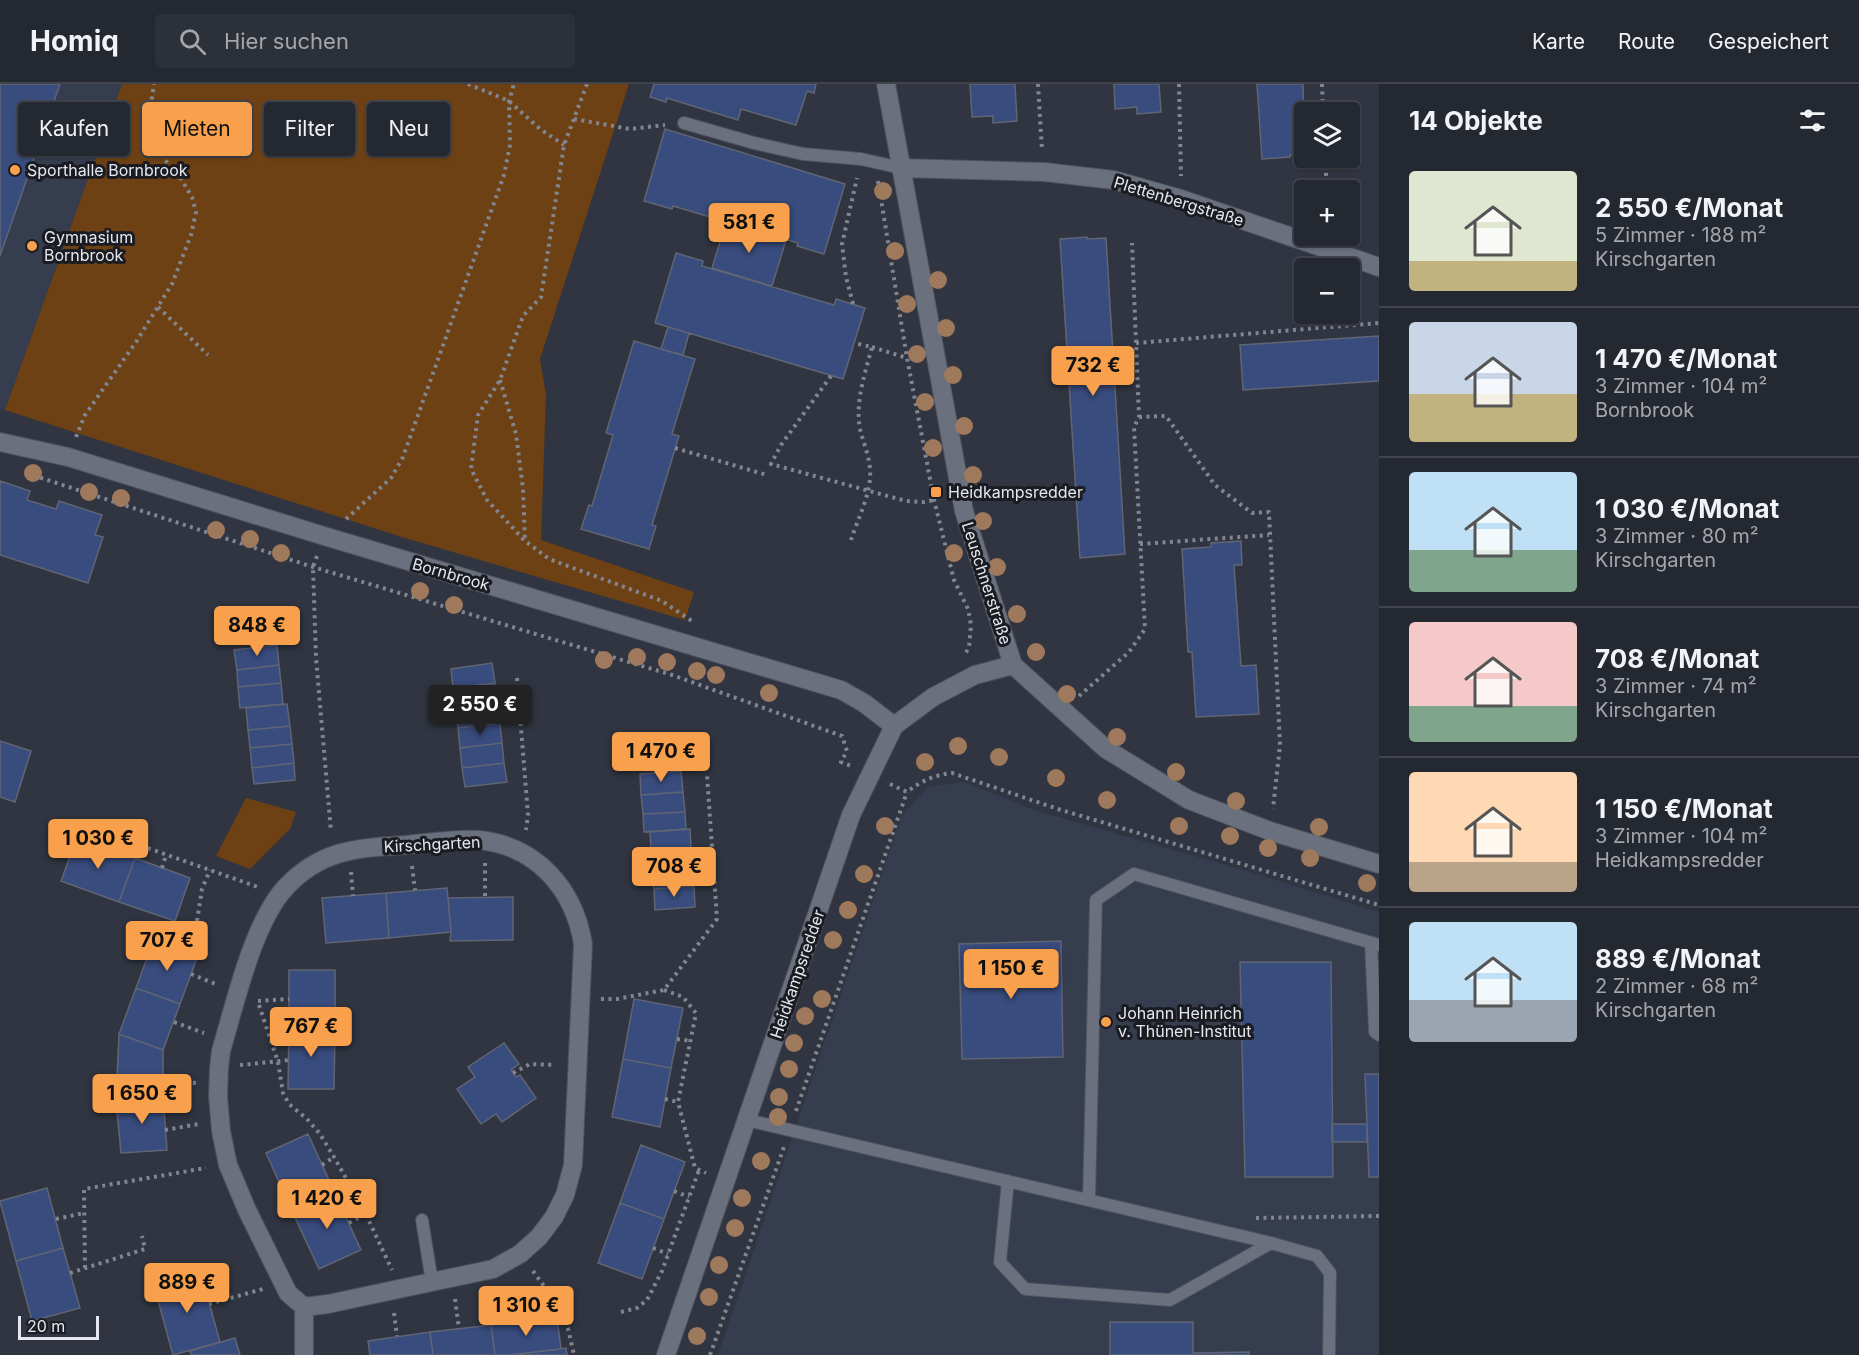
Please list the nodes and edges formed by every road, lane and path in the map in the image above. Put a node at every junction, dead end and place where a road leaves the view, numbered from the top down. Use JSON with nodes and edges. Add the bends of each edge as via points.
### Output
{"nodes":[{"id":1,"x":154,"y":84,"type":"edge"},
{"id":2,"x":468,"y":84,"type":"edge"},
{"id":3,"x":514,"y":84,"type":"edge"},
{"id":4,"x":587,"y":84,"type":"edge"},
{"id":5,"x":886,"y":84,"type":"edge"},
{"id":6,"x":1038,"y":84,"type":"edge"},
{"id":7,"x":1179,"y":84,"type":"edge"},
{"id":8,"x":1322,"y":84,"type":"edge"},
{"id":9,"x":509,"y":100,"type":"junction"},
{"id":10,"x":1323,"y":102,"type":"edge"},
{"id":11,"x":574,"y":119,"type":"junction"},
{"id":12,"x":684,"y":123,"type":"joint"},
{"id":13,"x":564,"y":145,"type":"junction"},
{"id":14,"x":861,"y":159,"type":"junction"},
{"id":15,"x":901,"y":168,"type":"junction"},
{"id":16,"x":1044,"y":172,"type":"junction"},
{"id":17,"x":1181,"y":199,"type":"junction"},
{"id":18,"x":1132,"y":243,"type":"dead end"},
{"id":19,"x":1379,"y":267,"type":"edge"},
{"id":20,"x":853,"y":304,"type":"dead end"},
{"id":21,"x":159,"y":307,"type":"junction"},
{"id":22,"x":1379,"y":323,"type":"edge"},
{"id":23,"x":854,"y":343,"type":"dead end"},
{"id":24,"x":1136,"y":343,"type":"junction"},
{"id":25,"x":872,"y":347,"type":"junction"},
{"id":26,"x":208,"y":356,"type":"dead end"},
{"id":27,"x":831,"y":376,"type":"dead end"},
{"id":28,"x":500,"y":380,"type":"junction"},
{"id":29,"x":1139,"y":417,"type":"junction"},
{"id":30,"x":0,"y":442,"type":"edge"},
{"id":31,"x":675,"y":448,"type":"dead end"},
{"id":32,"x":68,"y":457,"type":"junction"},
{"id":33,"x":22,"y":472,"type":"dead end"},
{"id":34,"x":767,"y":475,"type":"dead end"},
{"id":35,"x":867,"y":491,"type":"junction"},
{"id":36,"x":934,"y":500,"type":"junction"},
{"id":37,"x":1269,"y":535,"type":"junction"},
{"id":38,"x":324,"y":536,"type":"junction"},
{"id":39,"x":851,"y":540,"type":"dead end"},
{"id":40,"x":525,"y":541,"type":"junction"},
{"id":41,"x":1140,"y":544,"type":"junction"},
{"id":42,"x":313,"y":567,"type":"junction"},
{"id":43,"x":684,"y":643,"type":"junction"},
{"id":44,"x":963,"y":656,"type":"dead end"},
{"id":45,"x":1013,"y":665,"type":"junction"},
{"id":46,"x":672,"y":675,"type":"junction"},
{"id":47,"x":517,"y":678,"type":"dead end"},
{"id":48,"x":1063,"y":710,"type":"junction"},
{"id":49,"x":894,"y":726,"type":"junction"},
{"id":50,"x":707,"y":775,"type":"dead end"},
{"id":51,"x":870,"y":776,"type":"junction"},
{"id":52,"x":908,"y":792,"type":"junction"},
{"id":53,"x":1270,"y":831,"type":"junction"},
{"id":54,"x":485,"y":841,"type":"junction"},
{"id":55,"x":108,"y":848,"type":"dead end"},
{"id":56,"x":334,"y":854,"type":"junction"},
{"id":57,"x":523,"y":854,"type":"junction"},
{"id":58,"x":166,"y":855,"type":"junction"},
{"id":59,"x":1379,"y":864,"type":"edge"},
{"id":60,"x":162,"y":868,"type":"dead end"},
{"id":61,"x":210,"y":870,"type":"junction"},
{"id":62,"x":485,"y":897,"type":"dead end"},
{"id":63,"x":275,"y":900,"type":"junction"},
{"id":64,"x":1379,"y":905,"type":"edge"},
{"id":65,"x":197,"y":921,"type":"dead end"},
{"id":66,"x":1375,"y":944,"type":"edge"},
{"id":67,"x":191,"y":974,"type":"dead end"},
{"id":68,"x":664,"y":990,"type":"junction"},
{"id":69,"x":238,"y":993,"type":"junction"},
{"id":70,"x":582,"y":998,"type":"junction"},
{"id":71,"x":289,"y":999,"type":"dead end"},
{"id":72,"x":174,"y":1022,"type":"dead end"},
{"id":73,"x":1379,"y":1035,"type":"edge"},
{"id":74,"x":677,"y":1039,"type":"dead end"},
{"id":75,"x":224,"y":1041,"type":"junction"},
{"id":76,"x":691,"y":1041,"type":"junction"},
{"id":77,"x":289,"y":1060,"type":"dead end"},
{"id":78,"x":278,"y":1062,"type":"junction"},
{"id":79,"x":578,"y":1066,"type":"junction"},
{"id":80,"x":513,"y":1073,"type":"dead end"},
{"id":81,"x":218,"y":1076,"type":"junction"},
{"id":82,"x":163,"y":1080,"type":"dead end"},
{"id":83,"x":665,"y":1099,"type":"dead end"},
{"id":84,"x":678,"y":1102,"type":"junction"},
{"id":85,"x":220,"y":1120,"type":"junction"},
{"id":86,"x":747,"y":1120,"type":"junction"},
{"id":87,"x":165,"y":1130,"type":"dead end"},
{"id":88,"x":789,"y":1131,"type":"junction"},
{"id":89,"x":334,"y":1157,"type":"junction"},
{"id":90,"x":228,"y":1165,"type":"junction"},
{"id":91,"x":322,"y":1165,"type":"dead end"},
{"id":92,"x":699,"y":1170,"type":"junction"},
{"id":93,"x":724,"y":1181,"type":"junction"},
{"id":94,"x":1008,"y":1181,"type":"junction"},
{"id":95,"x":674,"y":1191,"type":"dead end"},
{"id":96,"x":689,"y":1197,"type":"junction"},
{"id":97,"x":1089,"y":1200,"type":"junction"},
{"id":98,"x":84,"y":1213,"type":"junction"},
{"id":99,"x":366,"y":1214,"type":"junction"},
{"id":100,"x":1379,"y":1216,"type":"edge"},
{"id":101,"x":1250,"y":1218,"type":"dead end"},
{"id":102,"x":56,"y":1219,"type":"dead end"},
{"id":103,"x":422,"y":1220,"type":"dead end"},
{"id":104,"x":349,"y":1223,"type":"dead end"},
{"id":105,"x":142,"y":1236,"type":"dead end"},
{"id":106,"x":1271,"y":1243,"type":"junction"},
{"id":107,"x":653,"y":1248,"type":"dead end"},
{"id":108,"x":520,"y":1254,"type":"junction"},
{"id":109,"x":668,"y":1254,"type":"junction"},
{"id":110,"x":86,"y":1268,"type":"junction"},
{"id":111,"x":70,"y":1273,"type":"dead end"},
{"id":112,"x":452,"y":1277,"type":"junction"},
{"id":113,"x":432,"y":1282,"type":"junction"},
{"id":114,"x":284,"y":1283,"type":"junction"},
{"id":115,"x":400,"y":1288,"type":"junction"},
{"id":116,"x":209,"y":1304,"type":"dead end"},
{"id":117,"x":304,"y":1307,"type":"junction"},
{"id":118,"x":621,"y":1312,"type":"dead end"},
{"id":119,"x":459,"y":1329,"type":"dead end"},
{"id":120,"x":304,"y":1355,"type":"edge"},
{"id":121,"x":574,"y":1355,"type":"edge"},
{"id":122,"x":666,"y":1355,"type":"edge"},
{"id":123,"x":710,"y":1355,"type":"edge"},
{"id":124,"x":1329,"y":1355,"type":"edge"}],
"edges":[{"from":1,"to":21,"type":"path","via":[[152,129],[161,155],[181,179],[196,212],[172,285]]},
{"from":2,"to":9,"type":"path"},
{"from":3,"to":9,"type":"path"},
{"from":4,"to":11,"type":"path"},
{"from":5,"to":15,"type":"street","name":"Leuschnerstraße"},
{"from":6,"to":16,"type":"path"},
{"from":7,"to":17,"type":"path"},
{"from":8,"to":10,"type":"path"},
{"from":9,"to":13,"type":"path"},
{"from":9,"to":38,"type":"path","via":[[510,145],[504,175],[403,457],[391,478]]},
{"from":11,"to":12,"type":"path","via":[[630,129]]},
{"from":11,"to":13,"type":"path"},
{"from":12,"to":14,"type":"lane","via":[[803,154]]},
{"from":13,"to":28,"type":"path","via":[[541,297],[523,316]]},
{"from":14,"to":15,"type":"lane"},
{"from":14,"to":20,"type":"path","via":[[842,244]]},
{"from":15,"to":16,"type":"street","name":"Plettenbergstraße"},
{"from":15,"to":45,"type":"street","name":"Leuschnerstraße","via":[[964,512]]},
{"from":16,"to":17,"type":"street","name":"Plettenbergstraße","via":[[1114,180]]},
{"from":17,"to":19,"type":"street","name":"Plettenbergstraße"},
{"from":18,"to":24,"type":"path"},
{"from":21,"to":26,"type":"path"},
{"from":21,"to":32,"type":"path","via":[[86,415]]},
{"from":22,"to":24,"type":"path"},
{"from":23,"to":25,"type":"path"},
{"from":24,"to":29,"type":"path"},
{"from":25,"to":35,"type":"path","via":[[859,410],[870,470]]},
{"from":25,"to":36,"type":"path","via":[[908,358]]},
{"from":27,"to":35,"type":"path","via":[[771,464]]},
{"from":28,"to":40,"type":"path","via":[[516,434]]},
{"from":28,"to":40,"type":"path","via":[[478,415],[471,469],[487,500]]},
{"from":29,"to":37,"type":"path","via":[[1166,416],[1215,485],[1252,513],[1269,512]]},
{"from":29,"to":41,"type":"path","via":[[1134,427]]},
{"from":30,"to":32,"type":"street","name":"Bornbrook"},
{"from":31,"to":34,"type":"path"},
{"from":32,"to":38,"type":"street","name":"Bornbrook"},
{"from":33,"to":42,"type":"path"},
{"from":35,"to":36,"type":"path","via":[[906,501]]},
{"from":35,"to":39,"type":"path"},
{"from":36,"to":44,"type":"path","via":[[954,580],[971,625],[969,648]]},
{"from":37,"to":41,"type":"path"},
{"from":37,"to":53,"type":"path","via":[[1280,745]]},
{"from":38,"to":42,"type":"path"},
{"from":38,"to":43,"type":"street","name":"Bornbrook"},
{"from":40,"to":43,"type":"path","via":[[549,559],[662,601],[692,621]]},
{"from":41,"to":48,"type":"path","via":[[1145,628],[1129,652]]},
{"from":42,"to":46,"type":"path"},
{"from":42,"to":56,"type":"path","via":[[316,658]]},
{"from":43,"to":46,"type":"path"},
{"from":43,"to":49,"type":"street","name":"Bornbrook","via":[[841,690]]},
{"from":45,"to":48,"type":"street","name":"Leuschnerstraße"},
{"from":45,"to":49,"type":"street","name":"Heidkampsredder","via":[[964,680]]},
{"from":46,"to":51,"type":"path","via":[[842,736],[847,751],[841,762]]},
{"from":47,"to":57,"type":"path","via":[[528,815]]},
{"from":48,"to":53,"type":"street","name":"Leuschnerstraße","via":[[1106,749],[1189,800]]},
{"from":49,"to":51,"type":"street","name":"Heidkampsredder"},
{"from":50,"to":68,"type":"path","via":[[717,919]]},
{"from":51,"to":52,"type":"path"},
{"from":51,"to":86,"type":"street","name":"Heidkampsredder","via":[[851,815]]},
{"from":52,"to":64,"type":"path","via":[[920,782],[952,773],[1058,809]]},
{"from":52,"to":88,"type":"path"},
{"from":53,"to":59,"type":"street","name":"Leuschnerstraße"},
{"from":54,"to":56,"type":"street","name":"Kirschgarten","via":[[377,847]]},
{"from":54,"to":57,"type":"street","name":"Kirschgarten"},
{"from":54,"to":62,"type":"path"},
{"from":55,"to":58,"type":"path","via":[[111,835]]},
{"from":56,"to":63,"type":"street","name":"Kirschgarten","via":[[300,874]]},
{"from":57,"to":70,"type":"street","name":"Kirschgarten","via":[[555,878],[573,908],[583,944]]},
{"from":58,"to":60,"type":"path"},
{"from":58,"to":61,"type":"path"},
{"from":61,"to":63,"type":"path","via":[[258,887]]},
{"from":61,"to":65,"type":"path","via":[[202,889]]},
{"from":63,"to":69,"type":"street","name":"Kirschgarten","via":[[257,936]]},
{"from":66,"to":73,"type":"lane","via":[[1375,1032]]},
{"from":66,"to":97,"type":"lane","via":[[1134,874],[1096,900]]},
{"from":67,"to":69,"type":"path"},
{"from":68,"to":70,"type":"path","via":[[617,999]]},
{"from":68,"to":76,"type":"path","via":[[683,997],[696,1013]]},
{"from":69,"to":75,"type":"street","name":"Kirschgarten"},
{"from":70,"to":79,"type":"street","name":"Kirschgarten"},
{"from":71,"to":78,"type":"path","via":[[257,1000]]},
{"from":72,"to":75,"type":"path"},
{"from":74,"to":76,"type":"path"},
{"from":75,"to":81,"type":"street","name":"Kirschgarten"},
{"from":76,"to":84,"type":"path"},
{"from":77,"to":78,"type":"path"},
{"from":78,"to":81,"type":"path"},
{"from":78,"to":89,"type":"path","via":[[283,1093],[289,1104],[320,1134]]},
{"from":79,"to":80,"type":"path","via":[[530,1064]]},
{"from":79,"to":108,"type":"street","name":"Kirschgarten","via":[[573,1165],[565,1195],[539,1237]]},
{"from":81,"to":82,"type":"path","via":[[190,1083]]},
{"from":81,"to":85,"type":"street","name":"Kirschgarten"},
{"from":83,"to":84,"type":"path"},
{"from":84,"to":92,"type":"path","via":[[694,1168]]},
{"from":85,"to":87,"type":"path"},
{"from":85,"to":90,"type":"street","name":"Kirschgarten"},
{"from":86,"to":88,"type":"lane"},
{"from":86,"to":93,"type":"street","name":"Heidkampsredder"},
{"from":88,"to":94,"type":"lane"},
{"from":88,"to":123,"type":"path"},
{"from":89,"to":91,"type":"path"},
{"from":89,"to":99,"type":"path"},
{"from":90,"to":98,"type":"path","via":[[84,1189]]},
{"from":90,"to":114,"type":"street","name":"Kirschgarten"},
{"from":92,"to":93,"type":"path"},
{"from":92,"to":96,"type":"path"},
{"from":93,"to":122,"type":"street","name":"Heidkampsredder"},
{"from":94,"to":97,"type":"lane"},
{"from":94,"to":106,"type":"lane","via":[[1000,1262],[1025,1289],[1170,1300]]},
{"from":95,"to":96,"type":"path"},
{"from":96,"to":109,"type":"path"},
{"from":97,"to":106,"type":"lane"},
{"from":98,"to":102,"type":"path"},
{"from":98,"to":110,"type":"path"},
{"from":99,"to":104,"type":"path"},
{"from":99,"to":115,"type":"path"},
{"from":100,"to":101,"type":"path"},
{"from":103,"to":113,"type":"lane"},
{"from":105,"to":110,"type":"path","via":[[145,1249]]},
{"from":106,"to":124,"type":"lane","via":[[1317,1256],[1330,1273]]},
{"from":107,"to":109,"type":"path"},
{"from":108,"to":112,"type":"street","name":"Kirschgarten","via":[[493,1269]]},
{"from":108,"to":121,"type":"path","via":[[565,1315]]},
{"from":109,"to":118,"type":"path","via":[[647,1300],[637,1308]]},
{"from":110,"to":111,"type":"path"},
{"from":112,"to":113,"type":"street","name":"Kirschgarten"},
{"from":112,"to":119,"type":"path"},
{"from":113,"to":115,"type":"street","name":"Kirschgarten"},
{"from":114,"to":116,"type":"path"},
{"from":114,"to":117,"type":"street","name":"Kirschgarten","via":[[288,1293]]},
{"from":115,"to":117,"type":"street","name":"Kirschgarten"},
{"from":117,"to":120,"type":"street"}]}
